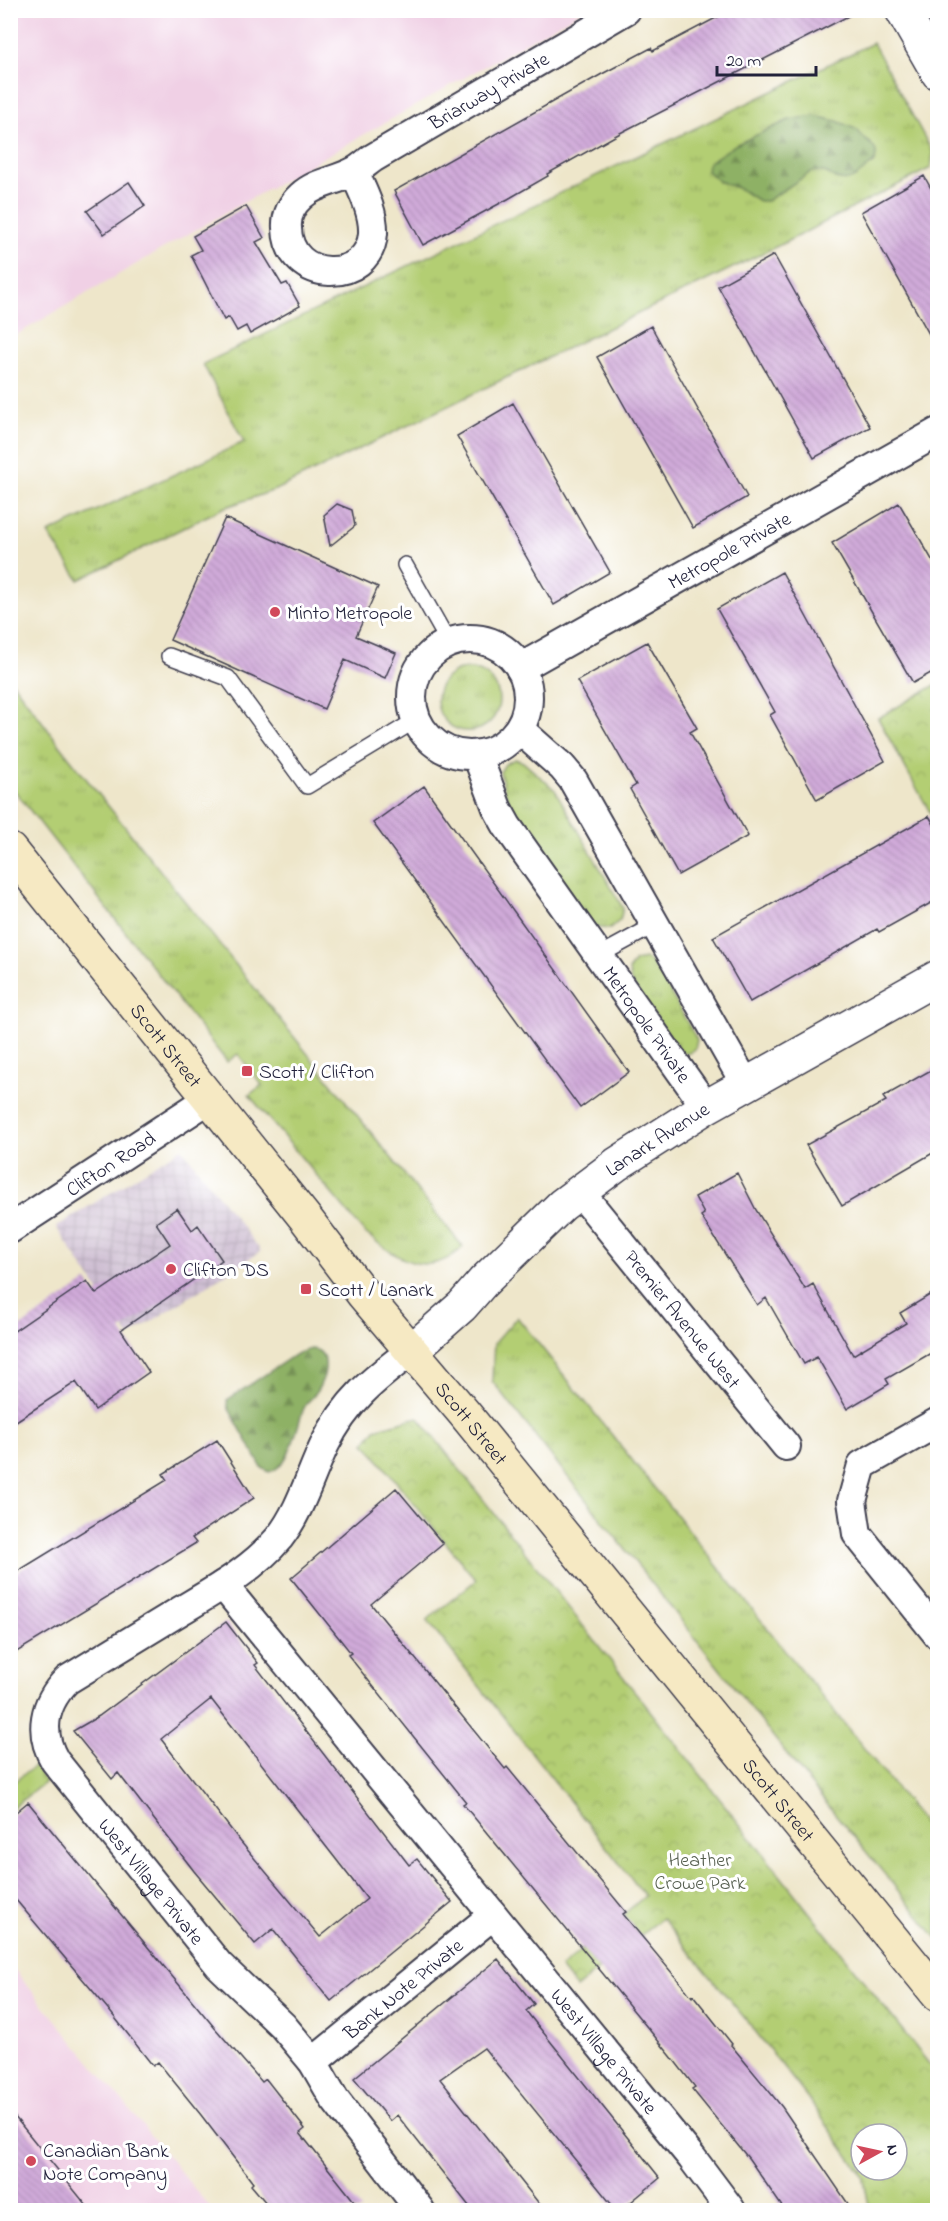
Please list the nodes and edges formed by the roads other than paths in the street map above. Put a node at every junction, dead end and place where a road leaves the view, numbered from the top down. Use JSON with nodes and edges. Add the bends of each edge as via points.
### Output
{"nodes":[{"id":1,"x":626,"y":10,"type":"edge"},
{"id":2,"x":902,"y":10,"type":"edge"},
{"id":3,"x":938,"y":74,"type":"edge"},
{"id":4,"x":354,"y":172,"type":"dead end"},
{"id":5,"x":938,"y":432,"type":"edge"},
{"id":6,"x":405,"y":565,"type":"dead end"},
{"id":7,"x":450,"y":643,"type":"junction"},
{"id":8,"x":169,"y":656,"type":"dead end"},
{"id":9,"x":520,"y":668,"type":"junction"},
{"id":10,"x":416,"y":720,"type":"junction"},
{"id":11,"x":519,"y":729,"type":"junction"},
{"id":12,"x":477,"y":755,"type":"junction"},
{"id":13,"x":10,"y":850,"type":"edge"},
{"id":14,"x":655,"y":925,"type":"junction"},
{"id":15,"x":598,"y":956,"type":"junction"},
{"id":16,"x":938,"y":977,"type":"edge"},
{"id":17,"x":746,"y":1085,"type":"junction"},
{"id":18,"x":209,"y":1099,"type":"junction"},
{"id":19,"x":706,"y":1107,"type":"junction"},
{"id":20,"x":579,"y":1191,"type":"junction"},
{"id":21,"x":10,"y":1229,"type":"edge"},
{"id":22,"x":411,"y":1351,"type":"junction"},
{"id":23,"x":938,"y":1422,"type":"edge"},
{"id":24,"x":786,"y":1446,"type":"dead end"},
{"id":25,"x":223,"y":1585,"type":"junction"},
{"id":26,"x":938,"y":1635,"type":"edge"},
{"id":27,"x":493,"y":1915,"type":"junction"},
{"id":28,"x":938,"y":1995,"type":"edge"},
{"id":29,"x":313,"y":2062,"type":"junction"},
{"id":30,"x":420,"y":2211,"type":"edge"},
{"id":31,"x":731,"y":2211,"type":"edge"}],
"edges":[{"from":1,"to":4,"type":"street","name":"Briarway Private"},
{"from":2,"to":3,"type":"street"},
{"from":5,"to":9,"type":"street","name":"Metropole Private"},
{"from":6,"to":7,"type":"lane"},
{"from":7,"to":9,"type":"street","via":[[481,640],[510,655]]},
{"from":7,"to":10,"type":"street","via":[[425,661],[417,675],[412,705]]},
{"from":8,"to":10,"type":"lane","via":[[228,678],[307,786]]},
{"from":9,"to":11,"type":"street","via":[[528,699]]},
{"from":10,"to":12,"type":"street","via":[[441,747],[462,755]]},
{"from":11,"to":12,"type":"street","via":[[494,751]]},
{"from":11,"to":14,"type":"street","via":[[573,780]]},
{"from":12,"to":15,"type":"street","name":"Metropole Private","via":[[507,826]]},
{"from":13,"to":18,"type":"main road","name":"Scott Street"},
{"from":14,"to":15,"type":"lane"},
{"from":14,"to":17,"type":"street"},
{"from":15,"to":19,"type":"street","name":"Metropole Private"},
{"from":16,"to":17,"type":"street","name":"Lanark Avenue"},
{"from":17,"to":19,"type":"street","name":"Lanark Avenue"},
{"from":18,"to":21,"type":"street","name":"Clifton Road"},
{"from":18,"to":22,"type":"main road","name":"Scott Street"},
{"from":19,"to":20,"type":"street","name":"Lanark Avenue"},
{"from":20,"to":22,"type":"street","name":"Lanark Avenue"},
{"from":20,"to":24,"type":"street","name":"Premier Avenue West"},
{"from":22,"to":25,"type":"street","name":"West Village Private","via":[[365,1387],[326,1443],[295,1515],[256,1562]]},
{"from":22,"to":28,"type":"main road","name":"Scott Street"},
{"from":23,"to":26,"type":"street","via":[[862,1465],[852,1501],[857,1534]]},
{"from":25,"to":27,"type":"street","name":"West Village Private"},
{"from":25,"to":29,"type":"street","name":"West Village Private","via":[[67,1680],[49,1704],[45,1734],[48,1750],[219,1965],[283,2026]]},
{"from":27,"to":29,"type":"street","name":"Bank Note Private"},
{"from":27,"to":31,"type":"street","name":"West Village Private"},
{"from":29,"to":30,"type":"street","name":"West Village Private","via":[[334,2100]]}]}
